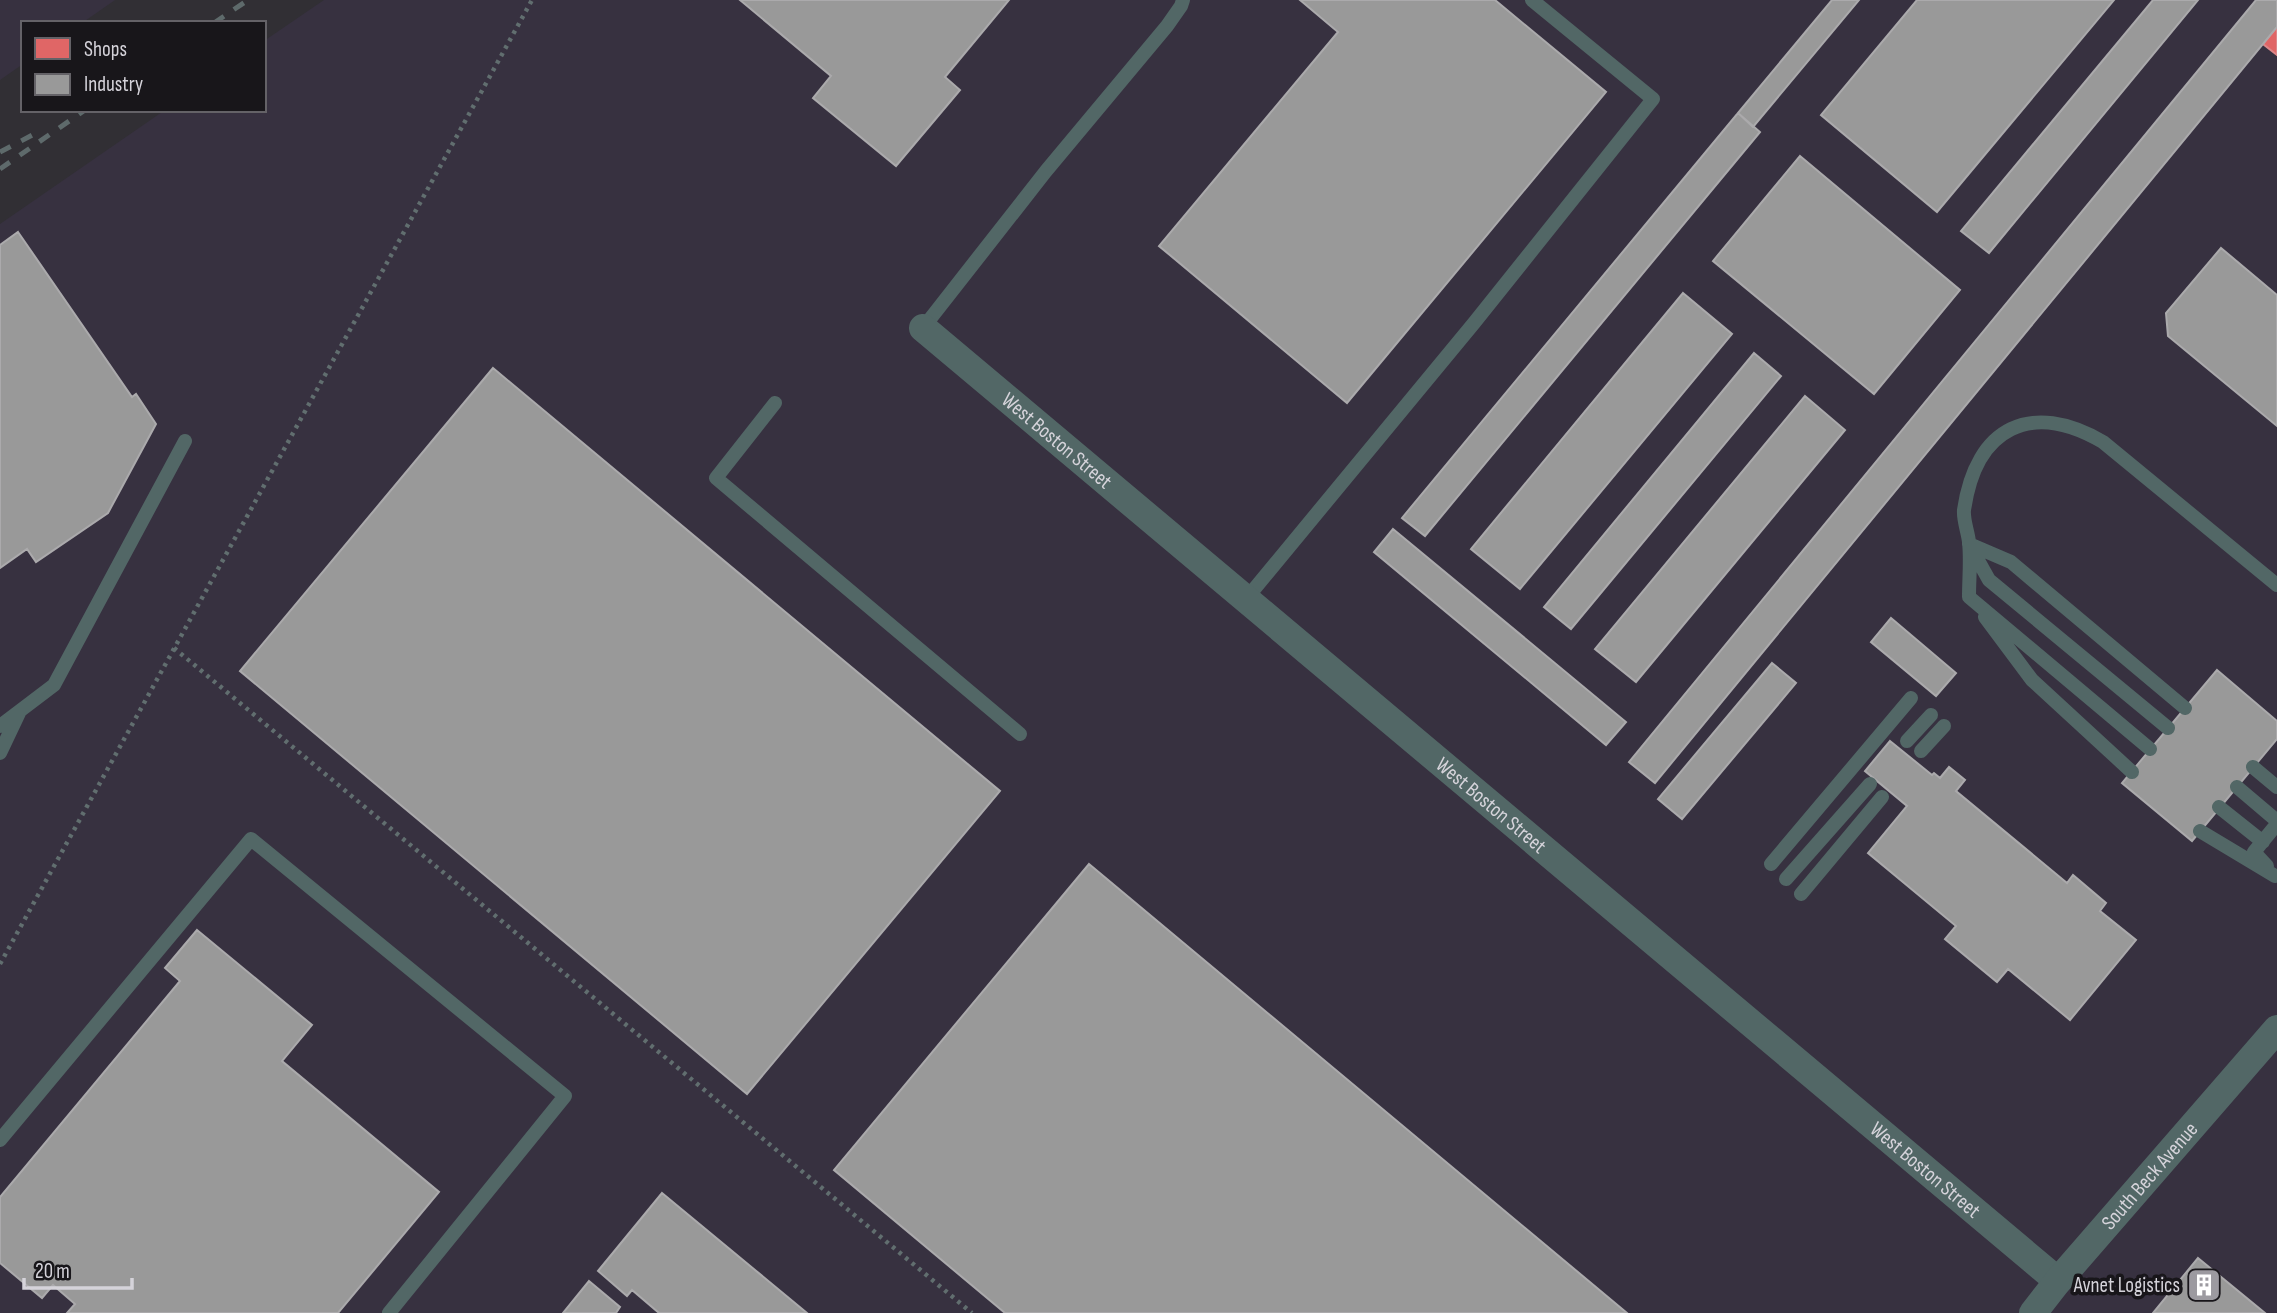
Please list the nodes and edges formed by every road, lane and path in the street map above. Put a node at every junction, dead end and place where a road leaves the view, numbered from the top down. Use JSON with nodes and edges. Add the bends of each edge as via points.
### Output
{"nodes":[{"id":1,"x":532,"y":0,"type":"edge"},
{"id":2,"x":1182,"y":0,"type":"edge"},
{"id":3,"x":1532,"y":0,"type":"edge"},
{"id":4,"x":923,"y":328,"type":"joint"},
{"id":5,"x":775,"y":403,"type":"dead end"},
{"id":6,"x":185,"y":440,"type":"dead end"},
{"id":7,"x":1969,"y":544,"type":"junction"},
{"id":8,"x":2277,"y":585,"type":"edge"},
{"id":9,"x":1969,"y":597,"type":"junction"},
{"id":10,"x":1246,"y":599,"type":"junction"},
{"id":11,"x":174,"y":648,"type":"junction"},
{"id":12,"x":1910,"y":698,"type":"dead end"},
{"id":13,"x":2185,"y":708,"type":"dead end"},
{"id":14,"x":20,"y":711,"type":"junction"},
{"id":15,"x":1931,"y":715,"type":"dead end"},
{"id":16,"x":0,"y":726,"type":"edge"},
{"id":17,"x":1944,"y":726,"type":"dead end"},
{"id":18,"x":2168,"y":728,"type":"dead end"},
{"id":19,"x":1020,"y":734,"type":"dead end"},
{"id":20,"x":1908,"y":741,"type":"dead end"},
{"id":21,"x":2150,"y":750,"type":"dead end"},
{"id":22,"x":1921,"y":751,"type":"dead end"},
{"id":23,"x":0,"y":753,"type":"edge"},
{"id":24,"x":2253,"y":767,"type":"dead end"},
{"id":25,"x":2132,"y":772,"type":"dead end"},
{"id":26,"x":1870,"y":784,"type":"dead end"},
{"id":27,"x":2237,"y":787,"type":"dead end"},
{"id":28,"x":2277,"y":787,"type":"edge"},
{"id":29,"x":1882,"y":797,"type":"dead end"},
{"id":30,"x":2220,"y":807,"type":"dead end"},
{"id":31,"x":2277,"y":823,"type":"edge"},
{"id":32,"x":2200,"y":831,"type":"dead end"},
{"id":33,"x":2263,"y":842,"type":"junction"},
{"id":34,"x":1771,"y":864,"type":"dead end"},
{"id":35,"x":2276,"y":877,"type":"edge"},
{"id":36,"x":1786,"y":879,"type":"dead end"},
{"id":37,"x":1801,"y":894,"type":"dead end"},
{"id":38,"x":0,"y":964,"type":"edge"},
{"id":39,"x":2274,"y":1037,"type":"edge"},
{"id":40,"x":0,"y":1140,"type":"edge"},
{"id":41,"x":2059,"y":1281,"type":"junction"},
{"id":42,"x":389,"y":1313,"type":"edge"},
{"id":43,"x":972,"y":1313,"type":"edge"},
{"id":44,"x":2033,"y":1313,"type":"edge"}],
"edges":[{"from":1,"to":11,"type":"path"},
{"from":2,"to":4,"type":"lane","via":[[1167,26]]},
{"from":3,"to":10,"type":"lane","via":[[1653,99]]},
{"from":4,"to":10,"type":"street","name":"West Boston Street"},
{"from":5,"to":19,"type":"lane","via":[[716,478]]},
{"from":6,"to":14,"type":"lane","via":[[54,685]]},
{"from":7,"to":8,"type":"lane","via":[[1964,513],[1975,468],[1990,443],[2012,428],[2059,423],[2082,429],[2103,442]]},
{"from":7,"to":9,"type":"lane"},
{"from":7,"to":13,"type":"lane","via":[[2011,562]]},
{"from":7,"to":18,"type":"lane","via":[[1989,580]]},
{"from":9,"to":21,"type":"lane"},
{"from":9,"to":25,"type":"lane","via":[[2032,680]]},
{"from":10,"to":41,"type":"street","name":"West Boston Street"},
{"from":11,"to":38,"type":"path"},
{"from":11,"to":43,"type":"path"},
{"from":12,"to":34,"type":"lane"},
{"from":14,"to":16,"type":"lane"},
{"from":14,"to":23,"type":"lane"},
{"from":15,"to":20,"type":"lane"},
{"from":17,"to":22,"type":"lane"},
{"from":24,"to":28,"type":"lane"},
{"from":26,"to":36,"type":"lane"},
{"from":27,"to":31,"type":"lane"},
{"from":29,"to":37,"type":"lane"},
{"from":30,"to":33,"type":"lane"},
{"from":31,"to":33,"type":"lane"},
{"from":32,"to":35,"type":"lane"},
{"from":33,"to":35,"type":"lane","via":[[2254,852]]},
{"from":39,"to":41,"type":"street","name":"South Beck Avenue"},
{"from":40,"to":42,"type":"lane","via":[[251,839],[565,1096]]},
{"from":41,"to":44,"type":"street","name":"South Beck Avenue"}]}
